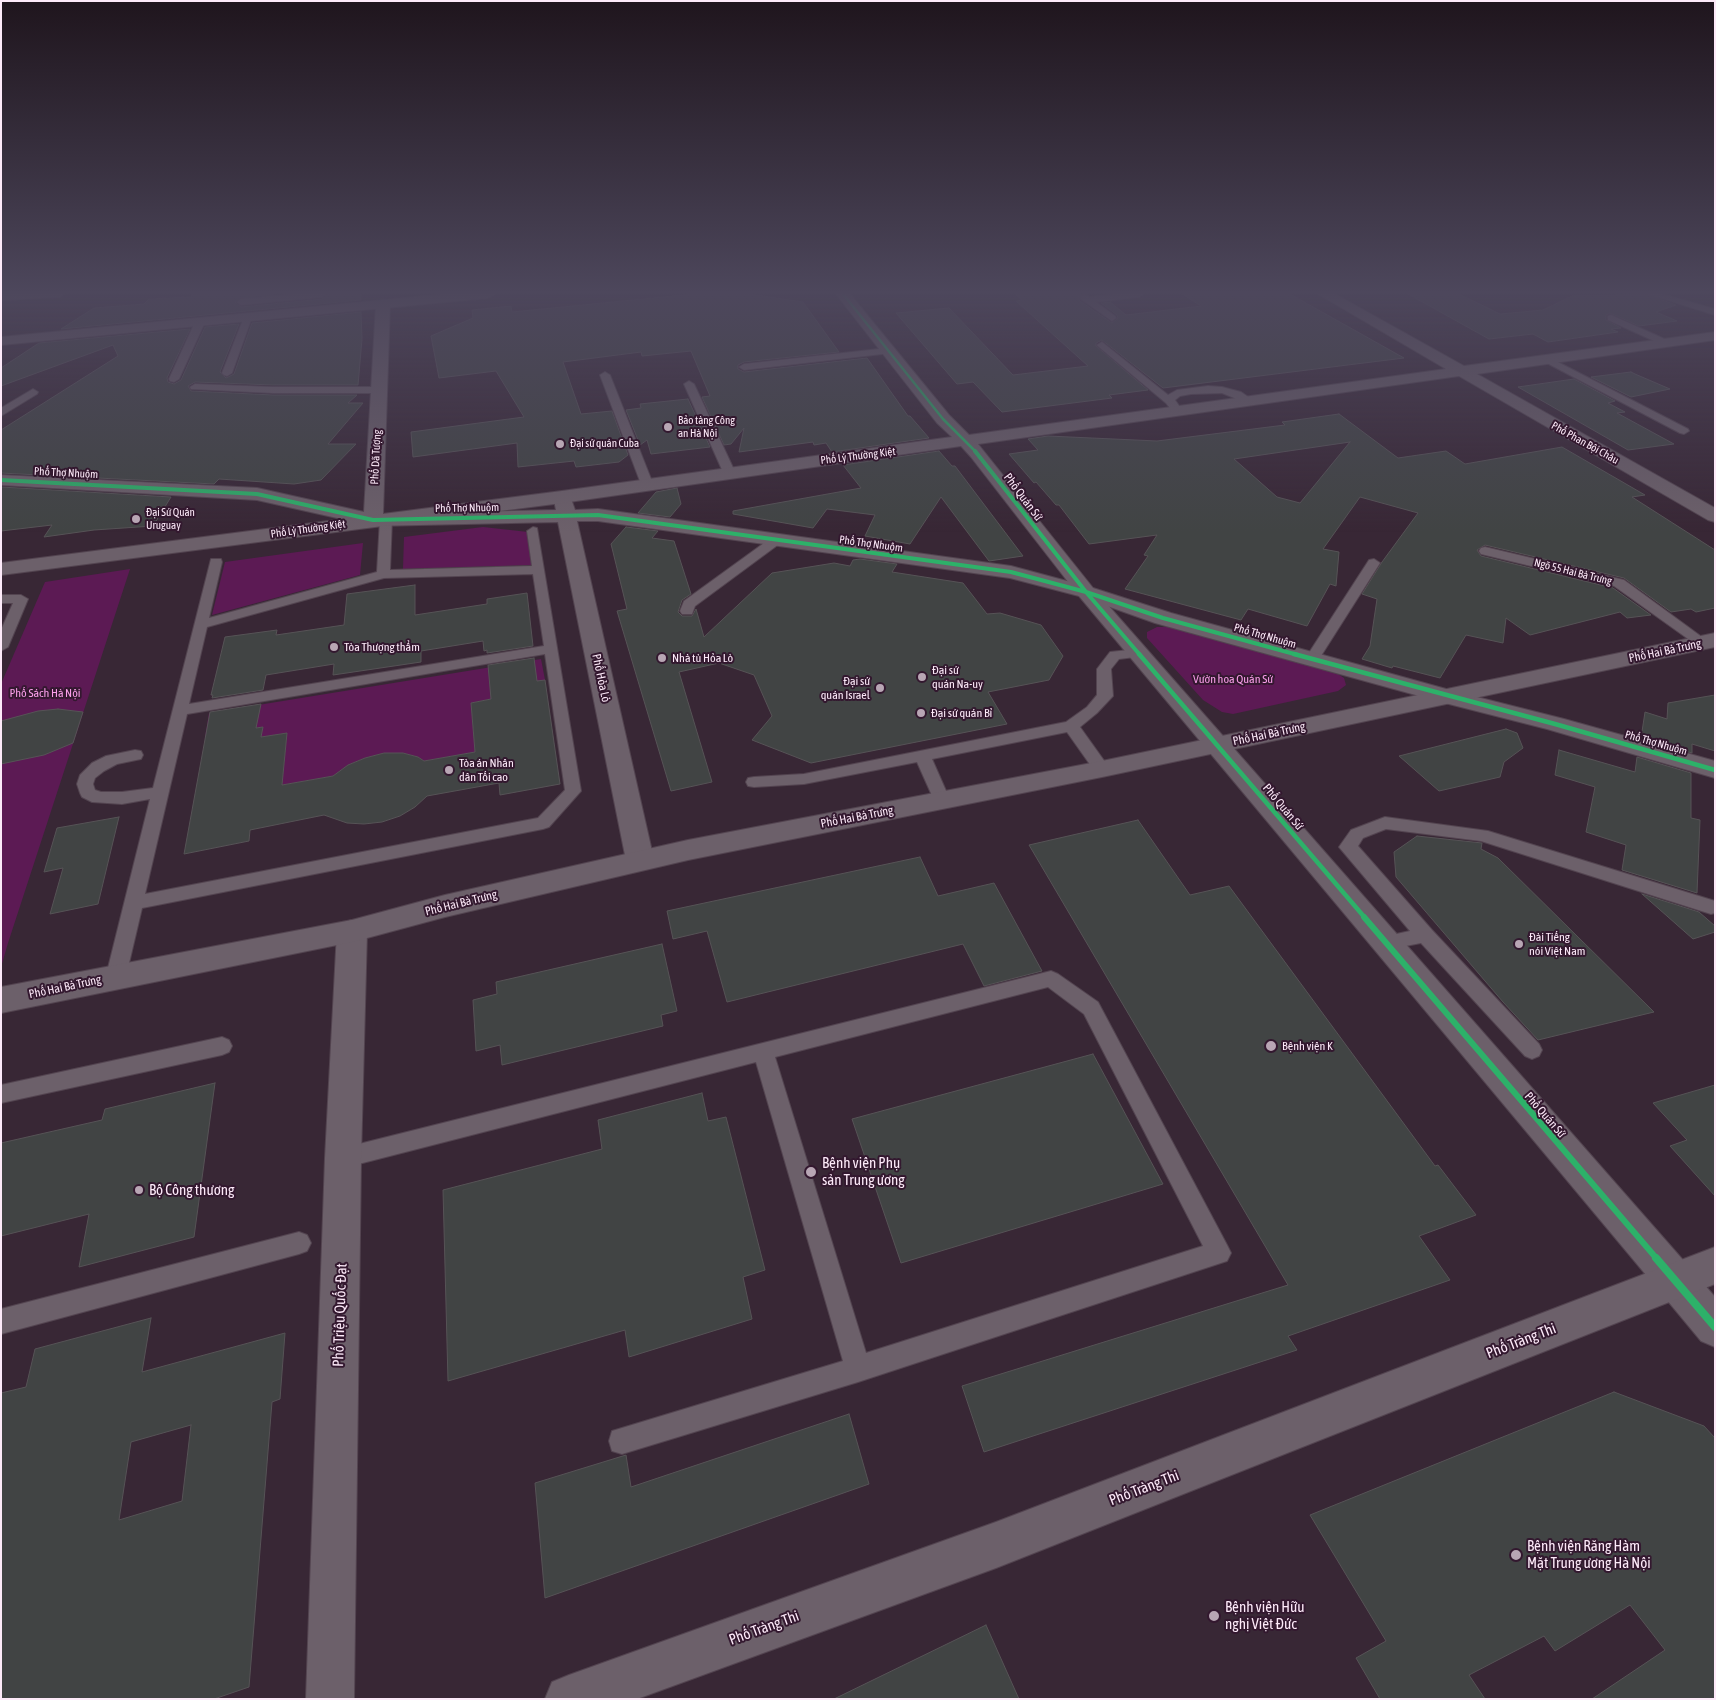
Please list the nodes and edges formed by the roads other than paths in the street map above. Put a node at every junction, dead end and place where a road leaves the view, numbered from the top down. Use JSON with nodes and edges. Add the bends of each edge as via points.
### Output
{"nodes":[{"id":1,"x":177,"y":373,"type":"edge"},
{"id":2,"x":381,"y":373,"type":"edge"},
{"id":3,"x":906,"y":373,"type":"edge"},
{"id":4,"x":1135,"y":373,"type":"edge"},
{"id":5,"x":1450,"y":373,"type":"edge"},
{"id":6,"x":1462,"y":373,"type":"edge"},
{"id":7,"x":1574,"y":373,"type":"edge"},
{"id":8,"x":605,"y":375,"type":"dead end"},
{"id":9,"x":174,"y":379,"type":"dead end"},
{"id":10,"x":689,"y":384,"type":"dead end"},
{"id":11,"x":195,"y":387,"type":"dead end"},
{"id":12,"x":380,"y":390,"type":"junction"},
{"id":13,"x":33,"y":392,"type":"dead end"},
{"id":14,"x":1173,"y":406,"type":"junction"},
{"id":15,"x":1,"y":413,"type":"edge"},
{"id":16,"x":1684,"y":431,"type":"dead end"},
{"id":17,"x":964,"y":440,"type":"junction"},
{"id":18,"x":729,"y":472,"type":"junction"},
{"id":19,"x":1,"y":480,"type":"edge"},
{"id":20,"x":647,"y":484,"type":"junction"},
{"id":21,"x":564,"y":506,"type":"junction"},
{"id":22,"x":1715,"y":516,"type":"edge"},
{"id":23,"x":382,"y":520,"type":"junction"},
{"id":24,"x":533,"y":531,"type":"dead end"},
{"id":25,"x":775,"y":541,"type":"junction"},
{"id":26,"x":1485,"y":551,"type":"dead end"},
{"id":27,"x":216,"y":562,"type":"dead end"},
{"id":28,"x":1374,"y":563,"type":"dead end"},
{"id":29,"x":1,"y":569,"type":"edge"},
{"id":30,"x":539,"y":570,"type":"junction"},
{"id":31,"x":383,"y":574,"type":"junction"},
{"id":32,"x":1086,"y":592,"type":"junction"},
{"id":33,"x":1,"y":599,"type":"edge"},
{"id":34,"x":687,"y":611,"type":"dead end"},
{"id":35,"x":202,"y":624,"type":"junction"},
{"id":36,"x":1709,"y":641,"type":"edge"},
{"id":37,"x":1,"y":646,"type":"edge"},
{"id":38,"x":551,"y":649,"type":"junction"},
{"id":39,"x":1138,"y":653,"type":"junction"},
{"id":40,"x":1312,"y":659,"type":"junction"},
{"id":41,"x":1449,"y":697,"type":"junction"},
{"id":42,"x":181,"y":710,"type":"junction"},
{"id":43,"x":1071,"y":726,"type":"junction"},
{"id":44,"x":1218,"y":744,"type":"junction"},
{"id":45,"x":135,"y":755,"type":"dead end"},
{"id":46,"x":922,"y":755,"type":"junction"},
{"id":47,"x":1102,"y":769,"type":"junction"},
{"id":48,"x":1715,"y":770,"type":"edge"},
{"id":49,"x":754,"y":782,"type":"dead end"},
{"id":50,"x":161,"y":792,"type":"junction"},
{"id":51,"x":942,"y":800,"type":"junction"},
{"id":52,"x":640,"y":860,"type":"junction"},
{"id":53,"x":133,"y":903,"type":"junction"},
{"id":54,"x":1711,"y":906,"type":"dead end"},
{"id":55,"x":352,"y":930,"type":"junction"},
{"id":56,"x":1425,"y":935,"type":"junction"},
{"id":57,"x":1385,"y":943,"type":"junction"},
{"id":58,"x":116,"y":976,"type":"junction"},
{"id":59,"x":1,"y":1000,"type":"edge"},
{"id":60,"x":222,"y":1046,"type":"dead end"},
{"id":61,"x":1532,"y":1050,"type":"dead end"},
{"id":62,"x":763,"y":1051,"type":"junction"},
{"id":63,"x":1,"y":1094,"type":"edge"},
{"id":64,"x":343,"y":1158,"type":"junction"},
{"id":65,"x":299,"y":1243,"type":"dead end"},
{"id":66,"x":1715,"y":1265,"type":"edge"},
{"id":67,"x":1676,"y":1281,"type":"junction"},
{"id":68,"x":1,"y":1322,"type":"edge"},
{"id":69,"x":1715,"y":1327,"type":"edge"},
{"id":70,"x":858,"y":1369,"type":"junction"},
{"id":71,"x":622,"y":1441,"type":"dead end"},
{"id":72,"x":330,"y":1699,"type":"edge"},
{"id":73,"x":569,"y":1699,"type":"edge"}],
"edges":[{"from":1,"to":9,"type":"lane"},
{"from":2,"to":12,"type":"street","name":"Phố Dã Tượng"},
{"from":3,"to":17,"type":"street","name":"Phố Quán Sứ"},
{"from":4,"to":14,"type":"lane"},
{"from":5,"to":14,"type":"street","name":"Phố Lý Thường Kiệt","via":[[1249,401]]},
{"from":6,"to":22,"type":"street","name":"Phố Phan Bội Châu"},
{"from":7,"to":16,"type":"lane"},
{"from":8,"to":20,"type":"lane"},
{"from":10,"to":18,"type":"lane"},
{"from":11,"to":12,"type":"lane"},
{"from":12,"to":23,"type":"street","name":"Phố Dã Tượng"},
{"from":13,"to":15,"type":"lane"},
{"from":14,"to":17,"type":"street","name":"Phố Lý Thường Kiệt"},
{"from":17,"to":18,"type":"street","name":"Phố Lý Thường Kiệt"},
{"from":17,"to":32,"type":"street","name":"Phố Quán Sứ"},
{"from":18,"to":20,"type":"street","name":"Phố Lý Thường Kiệt"},
{"from":19,"to":23,"type":"street","name":"Phố Thợ Nhuộm","via":[[257,494]]},
{"from":20,"to":21,"type":"street","name":"Phố Lý Thường Kiệt"},
{"from":21,"to":23,"type":"street","name":"Phố Thợ Nhuộm"},
{"from":21,"to":25,"type":"street","name":"Phố Thợ Nhuộm","via":[[598,515]]},
{"from":21,"to":52,"type":"street","name":"Phố Hỏa Lò"},
{"from":23,"to":29,"type":"street","name":"Phố Lý Thường Kiệt"},
{"from":23,"to":31,"type":"lane"},
{"from":24,"to":30,"type":"lane"},
{"from":25,"to":32,"type":"street","name":"Phố Thợ Nhuộm","via":[[1011,572]]},
{"from":25,"to":34,"type":"lane","via":[[689,604]]},
{"from":26,"to":36,"type":"lane","name":"Ngõ 55 Hai Bà Trưng","via":[[1619,583]]},
{"from":27,"to":35,"type":"lane"},
{"from":28,"to":40,"type":"lane"},
{"from":30,"to":31,"type":"lane"},
{"from":30,"to":38,"type":"lane"},
{"from":31,"to":35,"type":"lane"},
{"from":32,"to":39,"type":"street","name":"Phố Quán Sứ"},
{"from":32,"to":40,"type":"street","name":"Phố Thợ Nhuộm","via":[[1163,618]]},
{"from":33,"to":37,"type":"lane","via":[[21,599]]},
{"from":35,"to":42,"type":"lane"},
{"from":36,"to":41,"type":"street","name":"Phố Hai Bà Trưng"},
{"from":38,"to":42,"type":"lane"},
{"from":38,"to":53,"type":"lane","via":[[573,791],[543,823]]},
{"from":39,"to":43,"type":"lane","via":[[1115,655],[1104,669],[1105,696]]},
{"from":39,"to":44,"type":"street","name":"Phố Quán Sứ"},
{"from":40,"to":41,"type":"street","name":"Phố Thợ Nhuộm"},
{"from":41,"to":44,"type":"street","name":"Phố Hai Bà Trưng"},
{"from":41,"to":48,"type":"street","name":"Phố Thợ Nhuộm"},
{"from":42,"to":50,"type":"lane"},
{"from":43,"to":46,"type":"lane"},
{"from":43,"to":47,"type":"lane"},
{"from":44,"to":47,"type":"street","name":"Phố Hai Bà Trưng"},
{"from":44,"to":57,"type":"street","name":"Phố Quán Sứ"},
{"from":45,"to":50,"type":"lane","via":[[112,760],[88,775],[85,784],[88,793],[98,798],[122,798]]},
{"from":46,"to":49,"type":"lane","via":[[804,779]]},
{"from":46,"to":51,"type":"lane"},
{"from":47,"to":51,"type":"street","name":"Phố Hai Bà Trưng"},
{"from":50,"to":53,"type":"lane"},
{"from":51,"to":52,"type":"street","name":"Phố Hai Bà Trưng"},
{"from":52,"to":55,"type":"street","name":"Phố Hai Bà Trưng"},
{"from":53,"to":58,"type":"lane"},
{"from":54,"to":56,"type":"lane","via":[[1482,835],[1384,823],[1357,834],[1348,847]]},
{"from":55,"to":58,"type":"street","name":"Phố Hai Bà Trưng"},
{"from":55,"to":64,"type":"street","name":"Phố Triệu Quốc Đạt"},
{"from":56,"to":57,"type":"lane"},
{"from":56,"to":61,"type":"lane"},
{"from":57,"to":67,"type":"street","name":"Phố Quán Sứ"},
{"from":58,"to":59,"type":"street","name":"Phố Hai Bà Trưng"},
{"from":60,"to":63,"type":"lane"},
{"from":62,"to":64,"type":"lane"},
{"from":62,"to":70,"type":"lane"},
{"from":62,"to":70,"type":"lane","via":[[1051,978],[1091,1008],[1219,1253]]},
{"from":64,"to":72,"type":"street","name":"Phố Triệu Quốc Đạt"},
{"from":65,"to":68,"type":"lane"},
{"from":66,"to":67,"type":"street","name":"Phố Tràng Thi"},
{"from":67,"to":69,"type":"street","name":"Phố Quán Sứ"},
{"from":67,"to":73,"type":"street","name":"Phố Tràng Thi","via":[[996,1545]]},
{"from":70,"to":71,"type":"lane"}]}
